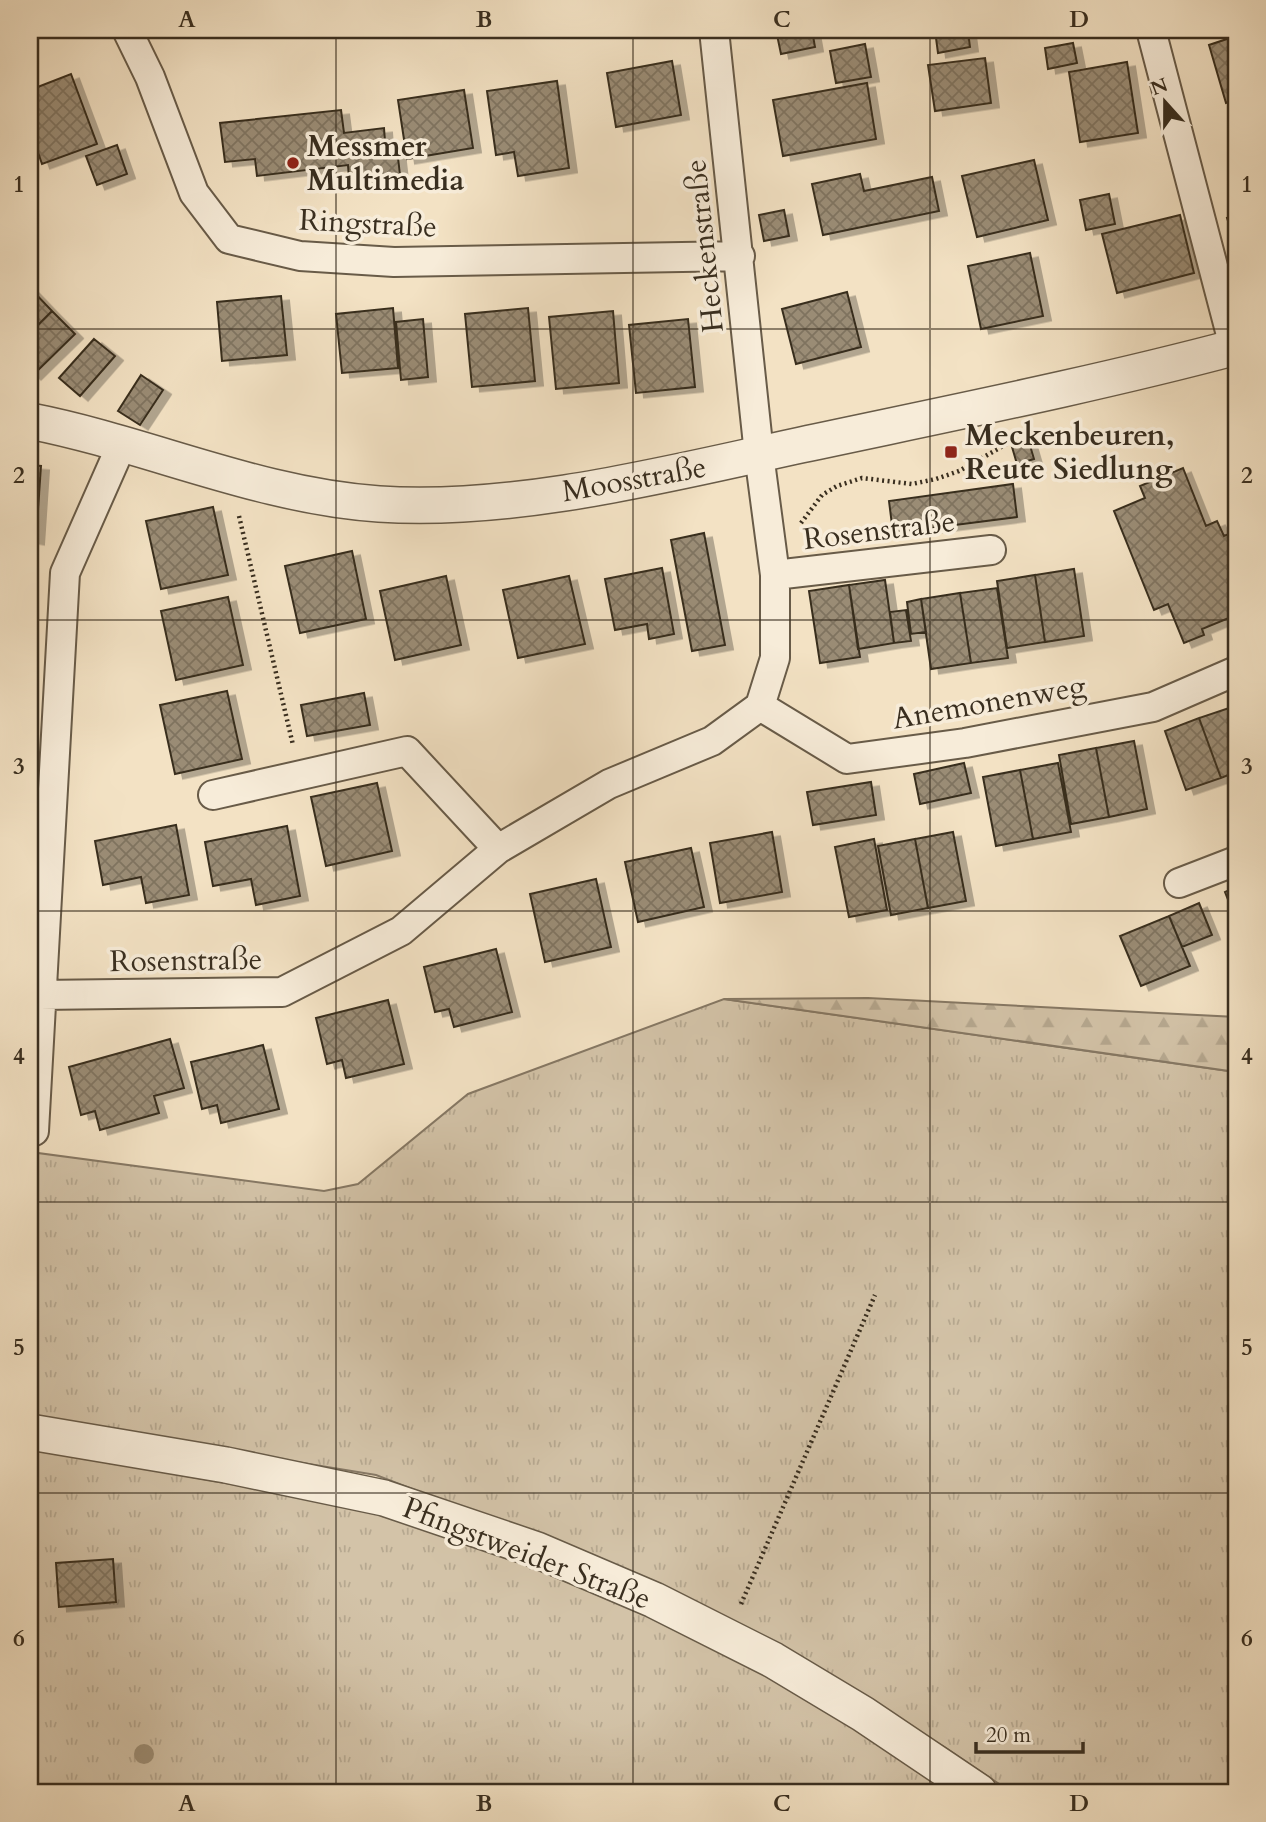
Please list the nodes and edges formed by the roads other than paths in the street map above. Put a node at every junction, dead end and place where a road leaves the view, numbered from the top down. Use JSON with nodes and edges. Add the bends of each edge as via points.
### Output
{"nodes":[{"id":1,"x":127,"y":30,"type":"edge"},
{"id":2,"x":714,"y":30,"type":"edge"},
{"id":3,"x":1151,"y":30,"type":"edge"},
{"id":4,"x":740,"y":256,"type":"junction"},
{"id":5,"x":1236,"y":350,"type":"edge"},
{"id":6,"x":30,"y":421,"type":"edge"},
{"id":7,"x":122,"y":444,"type":"junction"},
{"id":8,"x":759,"y":454,"type":"junction"},
{"id":9,"x":991,"y":550,"type":"dead end"},
{"id":10,"x":774,"y":568,"type":"junction"},
{"id":11,"x":1236,"y":671,"type":"edge"},
{"id":12,"x":760,"y":706,"type":"junction"},
{"id":13,"x":213,"y":794,"type":"dead end"},
{"id":14,"x":498,"y":849,"type":"junction"},
{"id":15,"x":1236,"y":861,"type":"edge"},
{"id":16,"x":1178,"y":883,"type":"dead end"},
{"id":17,"x":40,"y":995,"type":"junction"},
{"id":18,"x":34,"y":1132,"type":"dead end"},
{"id":19,"x":30,"y":1432,"type":"edge"},
{"id":20,"x":979,"y":1792,"type":"edge"}],
"edges":[{"from":1,"to":4,"type":"street","name":"Ringstraße","via":[[194,193],[229,239],[300,256],[394,262]]},
{"from":2,"to":4,"type":"street","name":"Heckenstraße"},
{"from":3,"to":5,"type":"street"},
{"from":4,"to":8,"type":"street","name":"Heckenstraße"},
{"from":5,"to":8,"type":"street","name":"Moosstraße"},
{"from":6,"to":7,"type":"street","name":"Moosstraße"},
{"from":7,"to":8,"type":"street","name":"Moosstraße","via":[[230,477],[314,496],[438,506],[603,485]]},
{"from":7,"to":17,"type":"street","via":[[65,573]]},
{"from":8,"to":10,"type":"street","name":"Rosenstraße"},
{"from":9,"to":10,"type":"street","name":"Rosenstraße"},
{"from":10,"to":12,"type":"street","name":"Rosenstraße","via":[[775,658]]},
{"from":11,"to":12,"type":"street","name":"Anemonenweg","via":[[1153,707],[965,743],[846,759]]},
{"from":12,"to":14,"type":"street","name":"Rosenstraße","via":[[712,741],[609,784]]},
{"from":13,"to":14,"type":"street","via":[[407,751]]},
{"from":14,"to":17,"type":"street","name":"Rosenstraße","via":[[401,931],[282,992]]},
{"from":15,"to":16,"type":"street"},
{"from":17,"to":18,"type":"street"},
{"from":19,"to":20,"type":"street","name":"Pfingstweider Straße","via":[[384,1498],[537,1550],[654,1600],[773,1660]]}]}
